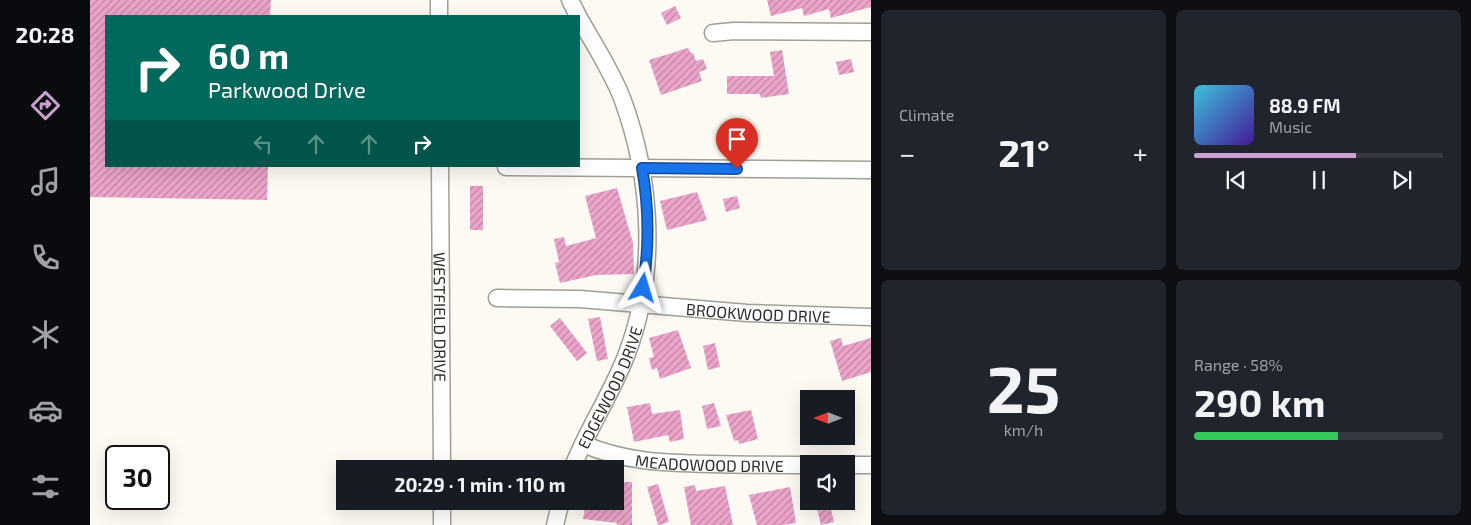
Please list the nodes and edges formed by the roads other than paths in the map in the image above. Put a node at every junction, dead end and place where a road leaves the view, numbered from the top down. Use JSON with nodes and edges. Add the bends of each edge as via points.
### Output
{"nodes":[{"id":1,"x":439,"y":0,"type":"edge"},
{"id":2,"x":570,"y":0,"type":"edge"},
{"id":3,"x":439,"y":15,"type":"edge"},
{"id":4,"x":577,"y":15,"type":"edge"},
{"id":5,"x":580,"y":20,"type":"edge"},
{"id":6,"x":871,"y":32,"type":"edge"},
{"id":7,"x":713,"y":33,"type":"dead end"},
{"id":8,"x":440,"y":167,"type":"edge"},
{"id":9,"x":506,"y":167,"type":"edge"},
{"id":10,"x":642,"y":168,"type":"junction"},
{"id":11,"x":871,"y":170,"type":"edge"},
{"id":12,"x":496,"y":298,"type":"dead end"},
{"id":13,"x":640,"y":304,"type":"junction"},
{"id":14,"x":871,"y":317,"type":"edge"},
{"id":15,"x":583,"y":444,"type":"junction"},
{"id":16,"x":442,"y":460,"type":"edge"},
{"id":17,"x":576,"y":460,"type":"edge"},
{"id":18,"x":800,"y":464,"type":"edge"},
{"id":19,"x":855,"y":464,"type":"edge"},
{"id":20,"x":871,"y":464,"type":"edge"},
{"id":21,"x":442,"y":510,"type":"edge"},
{"id":22,"x":559,"y":510,"type":"edge"},
{"id":23,"x":442,"y":525,"type":"edge"},
{"id":24,"x":555,"y":525,"type":"edge"}],
"edges":[{"from":1,"to":3,"type":"street"},
{"from":2,"to":4,"type":"street","name":"EDGEWOOD DRIVE"},
{"from":5,"to":10,"type":"street","name":"EDGEWOOD DRIVE","via":[[621,97]]},
{"from":6,"to":7,"type":"street"},
{"from":8,"to":16,"type":"street","name":"WESTFIELD DRIVE"},
{"from":9,"to":10,"type":"street"},
{"from":10,"to":11,"type":"street"},
{"from":10,"to":13,"type":"street","name":"EDGEWOOD DRIVE","via":[[647,230]]},
{"from":12,"to":13,"type":"street","name":"BROOKWOOD DRIVE"},
{"from":13,"to":14,"type":"street","name":"BROOKWOOD DRIVE","via":[[748,313]]},
{"from":13,"to":15,"type":"street","name":"EDGEWOOD DRIVE","via":[[620,372]]},
{"from":15,"to":17,"type":"street","name":"EDGEWOOD DRIVE"},
{"from":15,"to":18,"type":"street","name":"MEADOWOOD DRIVE","via":[[613,456],[665,463]]},
{"from":19,"to":20,"type":"street"},
{"from":21,"to":23,"type":"street"},
{"from":22,"to":24,"type":"street"}]}
